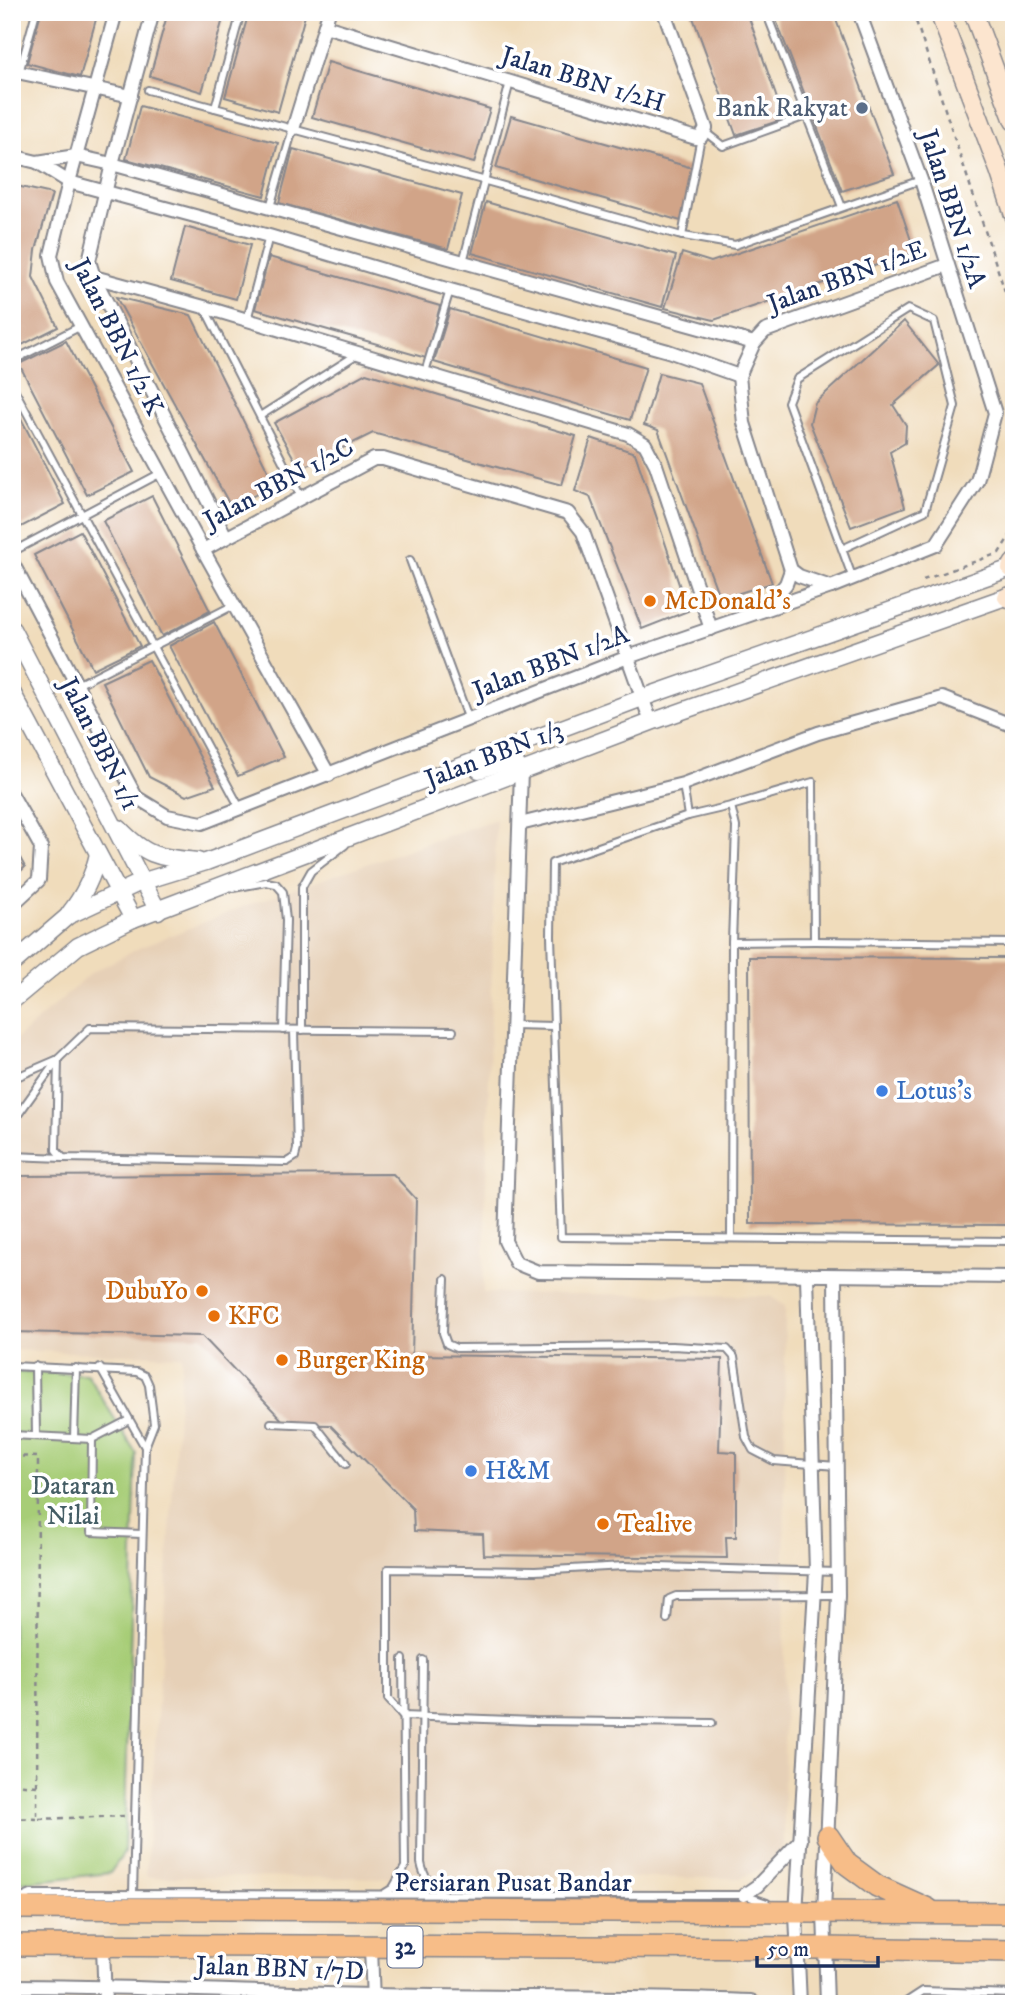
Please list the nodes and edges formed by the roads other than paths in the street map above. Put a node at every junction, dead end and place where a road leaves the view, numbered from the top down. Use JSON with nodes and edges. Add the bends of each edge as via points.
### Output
{"nodes":[{"id":1,"x":36,"y":12,"type":"edge"},
{"id":2,"x":116,"y":12,"type":"edge"},
{"id":3,"x":153,"y":12,"type":"edge"},
{"id":4,"x":241,"y":12,"type":"edge"},
{"id":5,"x":329,"y":12,"type":"edge"},
{"id":6,"x":664,"y":12,"type":"edge"},
{"id":7,"x":765,"y":12,"type":"edge"},
{"id":8,"x":859,"y":12,"type":"edge"},
{"id":9,"x":939,"y":12,"type":"edge"},
{"id":10,"x":973,"y":12,"type":"edge"},
{"id":11,"x":325,"y":26,"type":"junction"},
{"id":12,"x":16,"y":72,"type":"edge"},
{"id":13,"x":510,"y":82,"type":"junction"},
{"id":14,"x":96,"y":88,"type":"junction"},
{"id":15,"x":148,"y":90,"type":"dead end"},
{"id":16,"x":131,"y":96,"type":"junction"},
{"id":17,"x":215,"y":108,"type":"junction"},
{"id":18,"x":806,"y":116,"type":"junction"},
{"id":19,"x":1014,"y":121,"type":"edge"},
{"id":20,"x":293,"y":128,"type":"junction"},
{"id":21,"x":703,"y":135,"type":"junction"},
{"id":22,"x":12,"y":156,"type":"edge"},
{"id":23,"x":76,"y":156,"type":"junction"},
{"id":24,"x":37,"y":162,"type":"junction"},
{"id":25,"x":112,"y":164,"type":"junction"},
{"id":26,"x":921,"y":180,"type":"junction"},
{"id":27,"x":486,"y":181,"type":"junction"},
{"id":28,"x":69,"y":182,"type":"junction"},
{"id":29,"x":106,"y":192,"type":"junction"},
{"id":30,"x":842,"y":207,"type":"junction"},
{"id":31,"x":269,"y":208,"type":"junction"},
{"id":32,"x":1014,"y":215,"type":"edge"},
{"id":33,"x":269,"y":236,"type":"junction"},
{"id":34,"x":682,"y":236,"type":"junction"},
{"id":35,"x":463,"y":262,"type":"junction"},
{"id":36,"x":947,"y":265,"type":"junction"},
{"id":37,"x":93,"y":277,"type":"junction"},
{"id":38,"x":450,"y":290,"type":"junction"},
{"id":39,"x":204,"y":307,"type":"junction"},
{"id":40,"x":247,"y":320,"type":"junction"},
{"id":41,"x":81,"y":326,"type":"junction"},
{"id":42,"x":754,"y":343,"type":"junction"},
{"id":43,"x":358,"y":354,"type":"junction"},
{"id":44,"x":12,"y":361,"type":"edge"},
{"id":45,"x":424,"y":374,"type":"junction"},
{"id":46,"x":739,"y":376,"type":"junction"},
{"id":47,"x":12,"y":385,"type":"edge"},
{"id":48,"x":260,"y":416,"type":"junction"},
{"id":49,"x":161,"y":472,"type":"junction"},
{"id":50,"x":301,"y":497,"type":"junction"},
{"id":51,"x":82,"y":515,"type":"junction"},
{"id":52,"x":226,"y":537,"type":"junction"},
{"id":53,"x":842,"y":549,"type":"junction"},
{"id":54,"x":202,"y":550,"type":"junction"},
{"id":55,"x":12,"y":552,"type":"edge"},
{"id":56,"x":410,"y":560,"type":"dead end"},
{"id":57,"x":12,"y":562,"type":"edge"},
{"id":58,"x":1013,"y":566,"type":"edge"},
{"id":59,"x":791,"y":570,"type":"junction"},
{"id":60,"x":853,"y":579,"type":"junction"},
{"id":61,"x":831,"y":587,"type":"junction"},
{"id":62,"x":1011,"y":597,"type":"edge"},
{"id":63,"x":234,"y":605,"type":"junction"},
{"id":64,"x":762,"y":612,"type":"junction"},
{"id":65,"x":12,"y":629,"type":"edge"},
{"id":66,"x":711,"y":629,"type":"junction"},
{"id":67,"x":152,"y":647,"type":"junction"},
{"id":68,"x":628,"y":657,"type":"junction"},
{"id":69,"x":76,"y":685,"type":"junction"},
{"id":70,"x":12,"y":692,"type":"edge"},
{"id":71,"x":642,"y":698,"type":"junction"},
{"id":72,"x":468,"y":720,"type":"junction"},
{"id":73,"x":651,"y":722,"type":"junction"},
{"id":74,"x":1014,"y":726,"type":"edge"},
{"id":75,"x":521,"y":771,"type":"junction"},
{"id":76,"x":440,"y":773,"type":"junction"},
{"id":77,"x":329,"y":775,"type":"junction"},
{"id":78,"x":683,"y":785,"type":"junction"},
{"id":79,"x":12,"y":795,"type":"edge"},
{"id":80,"x":731,"y":806,"type":"junction"},
{"id":81,"x":240,"y":808,"type":"junction"},
{"id":82,"x":108,"y":816,"type":"junction"},
{"id":83,"x":688,"y":816,"type":"junction"},
{"id":84,"x":520,"y":824,"type":"junction"},
{"id":85,"x":364,"y":831,"type":"junction"},
{"id":86,"x":98,"y":854,"type":"junction"},
{"id":87,"x":206,"y":862,"type":"junction"},
{"id":88,"x":141,"y":882,"type":"junction"},
{"id":89,"x":118,"y":891,"type":"junction"},
{"id":90,"x":207,"y":892,"type":"junction"},
{"id":91,"x":12,"y":905,"type":"edge"},
{"id":92,"x":158,"y":911,"type":"junction"},
{"id":93,"x":68,"y":916,"type":"junction"},
{"id":94,"x":133,"y":919,"type":"junction"},
{"id":95,"x":814,"y":941,"type":"junction"},
{"id":96,"x":732,"y":942,"type":"junction"},
{"id":97,"x":1014,"y":943,"type":"edge"},
{"id":98,"x":12,"y":964,"type":"edge"},
{"id":99,"x":12,"y":1001,"type":"edge"},
{"id":100,"x":513,"y":1025,"type":"junction"},
{"id":101,"x":554,"y":1026,"type":"junction"},
{"id":102,"x":283,"y":1030,"type":"junction"},
{"id":103,"x":293,"y":1030,"type":"junction"},
{"id":104,"x":302,"y":1030,"type":"junction"},
{"id":105,"x":453,"y":1031,"type":"dead end"},
{"id":106,"x":58,"y":1059,"type":"junction"},
{"id":107,"x":12,"y":1079,"type":"edge"},
{"id":108,"x":12,"y":1123,"type":"edge"},
{"id":109,"x":12,"y":1156,"type":"edge"},
{"id":110,"x":62,"y":1158,"type":"junction"},
{"id":111,"x":731,"y":1238,"type":"junction"},
{"id":112,"x":1014,"y":1241,"type":"edge"},
{"id":113,"x":807,"y":1276,"type":"junction"},
{"id":114,"x":835,"y":1277,"type":"junction"},
{"id":115,"x":1014,"y":1277,"type":"edge"},
{"id":116,"x":445,"y":1279,"type":"dead end"},
{"id":117,"x":12,"y":1366,"type":"edge"},
{"id":118,"x":35,"y":1366,"type":"junction"},
{"id":119,"x":76,"y":1368,"type":"junction"},
{"id":120,"x":100,"y":1368,"type":"junction"},
{"id":121,"x":129,"y":1420,"type":"junction"},
{"id":122,"x":271,"y":1423,"type":"dead end"},
{"id":123,"x":12,"y":1435,"type":"edge"},
{"id":124,"x":36,"y":1436,"type":"junction"},
{"id":125,"x":74,"y":1438,"type":"junction"},
{"id":126,"x":92,"y":1439,"type":"junction"},
{"id":127,"x":145,"y":1447,"type":"junction"},
{"id":128,"x":346,"y":1464,"type":"dead end"},
{"id":129,"x":813,"y":1464,"type":"junction"},
{"id":130,"x":836,"y":1466,"type":"junction"},
{"id":131,"x":142,"y":1534,"type":"junction"},
{"id":132,"x":816,"y":1571,"type":"junction"},
{"id":133,"x":837,"y":1572,"type":"junction"},
{"id":134,"x":816,"y":1595,"type":"junction"},
{"id":135,"x":838,"y":1595,"type":"junction"},
{"id":136,"x":667,"y":1619,"type":"dead end"},
{"id":137,"x":403,"y":1659,"type":"dead end"},
{"id":138,"x":424,"y":1660,"type":"dead end"},
{"id":139,"x":403,"y":1716,"type":"junction"},
{"id":140,"x":423,"y":1717,"type":"junction"},
{"id":141,"x":712,"y":1723,"type":"dead end"},
{"id":142,"x":828,"y":1836,"type":"junction"},
{"id":143,"x":801,"y":1840,"type":"junction"},
{"id":144,"x":133,"y":1894,"type":"junction"},
{"id":145,"x":384,"y":1894,"type":"junction"},
{"id":146,"x":444,"y":1894,"type":"junction"},
{"id":147,"x":744,"y":1895,"type":"junction"},
{"id":148,"x":12,"y":1902,"type":"edge"},
{"id":149,"x":12,"y":1908,"type":"edge"},
{"id":150,"x":824,"y":1912,"type":"junction"},
{"id":151,"x":934,"y":1912,"type":"junction"},
{"id":152,"x":796,"y":1913,"type":"junction"},
{"id":153,"x":1014,"y":1913,"type":"edge"},
{"id":154,"x":12,"y":1945,"type":"edge"},
{"id":155,"x":103,"y":1946,"type":"junction"},
{"id":156,"x":371,"y":1947,"type":"junction"},
{"id":157,"x":797,"y":1948,"type":"junction"},
{"id":158,"x":825,"y":1948,"type":"junction"},
{"id":159,"x":1014,"y":1951,"type":"edge"},
{"id":160,"x":12,"y":1986,"type":"edge"},
{"id":161,"x":104,"y":1986,"type":"junction"},
{"id":162,"x":999,"y":1993,"type":"junction"},
{"id":163,"x":1014,"y":1994,"type":"edge"},
{"id":164,"x":373,"y":1999,"type":"edge"},
{"id":165,"x":672,"y":2001,"type":"edge"},
{"id":166,"x":1014,"y":2001,"type":"edge"},
{"id":167,"x":104,"y":2004,"type":"edge"},
{"id":168,"x":755,"y":2004,"type":"edge"},
{"id":169,"x":800,"y":2004,"type":"edge"},
{"id":170,"x":827,"y":2004,"type":"edge"},
{"id":171,"x":904,"y":2004,"type":"edge"}],
"edges":[{"from":1,"to":12,"type":"lane"},
{"from":2,"to":14,"type":"street","name":"Jalan BBN 1/2 K"},
{"from":3,"to":16,"type":"street","name":"Jalan BBN 1/2 K"},
{"from":4,"to":17,"type":"lane"},
{"from":5,"to":11,"type":"street"},
{"from":6,"to":21,"type":"street","name":"Jalan BBN 1/2H","via":[[706,128]]},
{"from":7,"to":18,"type":"lane"},
{"from":8,"to":26,"type":"street","name":"Jalan BBN 1/2A"},
{"from":9,"to":32,"type":"main road"},
{"from":10,"to":19,"type":"main road"},
{"from":11,"to":13,"type":"street","name":"Jalan BBN 1/2H"},
{"from":11,"to":20,"type":"street"},
{"from":12,"to":14,"type":"street"},
{"from":13,"to":21,"type":"street","name":"Jalan BBN 1/2H","via":[[696,138]]},
{"from":13,"to":27,"type":"lane"},
{"from":14,"to":16,"type":"street"},
{"from":14,"to":23,"type":"street","name":"Jalan BBN 1/2 K"},
{"from":15,"to":17,"type":"lane"},
{"from":16,"to":25,"type":"street","name":"Jalan BBN 1/2 K"},
{"from":17,"to":20,"type":"lane"},
{"from":18,"to":21,"type":"lane","via":[[723,146]]},
{"from":18,"to":30,"type":"lane"},
{"from":20,"to":27,"type":"lane"},
{"from":20,"to":31,"type":"lane"},
{"from":21,"to":34,"type":"lane"},
{"from":22,"to":24,"type":"street"},
{"from":23,"to":24,"type":"street"},
{"from":23,"to":25,"type":"street"},
{"from":23,"to":28,"type":"street","name":"Jalan BBN 1/2 K"},
{"from":24,"to":28,"type":"street"},
{"from":25,"to":29,"type":"street","name":"Jalan BBN 1/2 K"},
{"from":25,"to":31,"type":"street"},
{"from":26,"to":30,"type":"lane"},
{"from":26,"to":36,"type":"street","name":"Jalan BBN 1/2A"},
{"from":27,"to":34,"type":"lane"},
{"from":27,"to":35,"type":"lane"},
{"from":28,"to":29,"type":"street"},
{"from":28,"to":41,"type":"street","name":"Jalan BBN 1/2 K","via":[[51,255],[57,282]]},
{"from":29,"to":33,"type":"street"},
{"from":29,"to":37,"type":"street","name":"Jalan BBN 1/2 K","via":[[89,261]]},
{"from":30,"to":34,"type":"lane","via":[[735,245]]},
{"from":31,"to":35,"type":"street"},
{"from":33,"to":38,"type":"street"},
{"from":33,"to":40,"type":"lane"},
{"from":35,"to":42,"type":"street"},
{"from":36,"to":42,"type":"street","name":"Jalan BBN 1/2E","via":[[765,331]]},
{"from":36,"to":60,"type":"street","name":"Jalan BBN 1/2A","via":[[995,413],[977,481],[936,545]]},
{"from":37,"to":39,"type":"street"},
{"from":37,"to":52,"type":"street","name":"Jalan BBN 1/2 K"},
{"from":38,"to":45,"type":"lane"},
{"from":38,"to":46,"type":"street","via":[[668,351]]},
{"from":39,"to":40,"type":"street"},
{"from":39,"to":48,"type":"lane"},
{"from":40,"to":43,"type":"street"},
{"from":41,"to":44,"type":"lane"},
{"from":41,"to":49,"type":"street","name":"Jalan BBN 1/2 K"},
{"from":42,"to":46,"type":"street","name":"Jalan BBN 1/2E"},
{"from":43,"to":45,"type":"street"},
{"from":43,"to":48,"type":"lane"},
{"from":45,"to":66,"type":"street","via":[[628,434],[645,444]]},
{"from":46,"to":59,"type":"street","via":[[744,423]]},
{"from":47,"to":51,"type":"lane"},
{"from":48,"to":50,"type":"lane"},
{"from":49,"to":51,"type":"lane"},
{"from":49,"to":54,"type":"street","name":"Jalan BBN 1/2 K"},
{"from":50,"to":52,"type":"street","name":"Jalan BBN 1/2C"},
{"from":50,"to":68,"type":"street","name":"Jalan BBN 1/2C","via":[[365,463],[383,459],[568,513],[583,532]]},
{"from":51,"to":55,"type":"lane"},
{"from":51,"to":67,"type":"lane"},
{"from":52,"to":54,"type":"street","name":"Jalan BBN 1/2C"},
{"from":53,"to":53,"type":"lane","via":[[925,511],[955,405],[934,321],[908,309],[797,379],[788,402]]},
{"from":53,"to":60,"type":"lane"},
{"from":54,"to":63,"type":"street","name":"Jalan BBN 1/2C"},
{"from":56,"to":72,"type":"lane"},
{"from":57,"to":69,"type":"street","name":"Jalan BBN 1/2A"},
{"from":58,"to":71,"type":"street","name":"Jalan BBN 1/3"},
{"from":59,"to":61,"type":"street"},
{"from":59,"to":64,"type":"street","via":[[786,584]]},
{"from":60,"to":61,"type":"street","name":"Jalan BBN 1/2A"},
{"from":61,"to":64,"type":"street","name":"Jalan BBN 1/2A"},
{"from":62,"to":73,"type":"street","name":"Jalan BBN 1/3"},
{"from":63,"to":67,"type":"lane"},
{"from":63,"to":77,"type":"street","name":"Jalan BBN 1/2C"},
{"from":64,"to":66,"type":"street","name":"Jalan BBN 1/2A"},
{"from":65,"to":82,"type":"street","name":"Jalan BBN 1/1"},
{"from":66,"to":68,"type":"street","name":"Jalan BBN 1/2A"},
{"from":67,"to":69,"type":"lane"},
{"from":67,"to":81,"type":"lane"},
{"from":68,"to":71,"type":"street","name":"Jalan BBN 1/2C"},
{"from":68,"to":72,"type":"street","name":"Jalan BBN 1/2A"},
{"from":69,"to":81,"type":"street","name":"Jalan BBN 1/2A","via":[[136,797],[167,816],[202,822]]},
{"from":70,"to":86,"type":"street","name":"Jalan BBN 1/1"},
{"from":71,"to":73,"type":"street","name":"Jalan BBN 1/2C"},
{"from":71,"to":76,"type":"street","name":"Jalan BBN 1/3"},
{"from":72,"to":77,"type":"street","name":"Jalan BBN 1/2A"},
{"from":73,"to":75,"type":"street","name":"Jalan BBN 1/3"},
{"from":74,"to":78,"type":"street","via":[[942,698],[818,733]]},
{"from":75,"to":76,"type":"street","via":[[516,764],[504,762],[458,774]]},
{"from":75,"to":84,"type":"street"},
{"from":75,"to":85,"type":"street","name":"Jalan BBN 1/3"},
{"from":76,"to":87,"type":"street","name":"Jalan BBN 1/3"},
{"from":77,"to":81,"type":"street","name":"Jalan BBN 1/2A"},
{"from":78,"to":83,"type":"lane"},
{"from":78,"to":84,"type":"street"},
{"from":79,"to":91,"type":"street","via":[[41,847],[39,880]]},
{"from":80,"to":83,"type":"lane"},
{"from":80,"to":95,"type":"lane","via":[[813,782]]},
{"from":80,"to":96,"type":"lane","via":[[736,827]]},
{"from":82,"to":87,"type":"street","via":[[139,848],[153,855]]},
{"from":82,"to":88,"type":"street","name":"Jalan BBN 1/1"},
{"from":83,"to":101,"type":"lane","via":[[552,863]]},
{"from":84,"to":100,"type":"street"},
{"from":85,"to":90,"type":"street","name":"Jalan BBN 1/3"},
{"from":85,"to":104,"type":"lane","via":[[311,871],[303,887]]},
{"from":86,"to":89,"type":"street","name":"Jalan BBN 1/1"},
{"from":86,"to":93,"type":"street","via":[[94,874]]},
{"from":87,"to":88,"type":"street","name":"Jalan BBN 1/3"},
{"from":88,"to":89,"type":"street","name":"Jalan BBN 1/3"},
{"from":88,"to":92,"type":"street","name":"Jalan BBN 1/1"},
{"from":89,"to":93,"type":"street","name":"Jalan BBN 1/3"},
{"from":89,"to":94,"type":"street","name":"Jalan BBN 1/1"},
{"from":90,"to":92,"type":"street","name":"Jalan BBN 1/3"},
{"from":90,"to":102,"type":"lane","via":[[266,882],[283,892]]},
{"from":92,"to":94,"type":"street","name":"Jalan BBN 1/3"},
{"from":93,"to":98,"type":"street","name":"Jalan BBN 1/3"},
{"from":94,"to":99,"type":"street","name":"Jalan BBN 1/3","via":[[78,946]]},
{"from":95,"to":96,"type":"lane"},
{"from":95,"to":97,"type":"lane"},
{"from":96,"to":111,"type":"lane"},
{"from":100,"to":101,"type":"lane"},
{"from":100,"to":113,"type":"street","via":[[505,1241],[516,1263],[538,1272]]},
{"from":101,"to":111,"type":"lane","via":[[561,1237]]},
{"from":102,"to":103,"type":"lane"},
{"from":102,"to":106,"type":"lane","via":[[90,1028]]},
{"from":103,"to":104,"type":"lane"},
{"from":103,"to":110,"type":"lane","via":[[298,1149],[287,1162]]},
{"from":104,"to":105,"type":"lane"},
{"from":106,"to":107,"type":"lane"},
{"from":106,"to":108,"type":"lane"},
{"from":106,"to":110,"type":"lane","via":[[56,1150]]},
{"from":109,"to":110,"type":"lane"},
{"from":111,"to":112,"type":"lane"},
{"from":113,"to":114,"type":"street"},
{"from":113,"to":129,"type":"street"},
{"from":114,"to":115,"type":"street"},
{"from":114,"to":130,"type":"street"},
{"from":116,"to":129,"type":"lane","via":[[443,1333],[447,1344],[456,1348],[727,1349],[734,1357],[748,1444],[764,1458]]},
{"from":117,"to":118,"type":"lane"},
{"from":118,"to":119,"type":"lane"},
{"from":118,"to":124,"type":"lane"},
{"from":119,"to":120,"type":"lane"},
{"from":119,"to":125,"type":"lane"},
{"from":120,"to":121,"type":"lane"},
{"from":120,"to":127,"type":"lane","via":[[145,1376],[154,1424]]},
{"from":121,"to":126,"type":"lane"},
{"from":121,"to":127,"type":"lane"},
{"from":122,"to":128,"type":"lane","via":[[315,1425]]},
{"from":123,"to":124,"type":"lane"},
{"from":124,"to":125,"type":"lane"},
{"from":125,"to":126,"type":"lane"},
{"from":126,"to":131,"type":"lane","via":[[91,1532]]},
{"from":127,"to":131,"type":"lane"},
{"from":129,"to":130,"type":"lane"},
{"from":129,"to":132,"type":"street"},
{"from":130,"to":133,"type":"street"},
{"from":131,"to":144,"type":"lane"},
{"from":132,"to":133,"type":"lane"},
{"from":132,"to":134,"type":"street"},
{"from":132,"to":139,"type":"lane","via":[[624,1566],[535,1571],[388,1569],[388,1699]]},
{"from":133,"to":135,"type":"street"},
{"from":134,"to":135,"type":"lane"},
{"from":134,"to":136,"type":"lane","via":[[676,1596],[669,1599]]},
{"from":134,"to":143,"type":"street"},
{"from":135,"to":142,"type":"street"},
{"from":137,"to":139,"type":"lane"},
{"from":138,"to":140,"type":"lane"},
{"from":139,"to":140,"type":"lane"},
{"from":139,"to":145,"type":"lane","via":[[405,1867]]},
{"from":140,"to":141,"type":"lane"},
{"from":140,"to":146,"type":"lane","via":[[421,1863],[430,1885]]},
{"from":142,"to":150,"type":"street"},
{"from":142,"to":151,"type":"main road","via":[[847,1864],[877,1886]]},
{"from":143,"to":147,"type":"street"},
{"from":143,"to":152,"type":"street"},
{"from":144,"to":145,"type":"lane"},
{"from":144,"to":148,"type":"lane","via":[[31,1894]]},
{"from":145,"to":146,"type":"lane"},
{"from":146,"to":147,"type":"lane"},
{"from":147,"to":152,"type":"lane"},
{"from":149,"to":152,"type":"main road","name":"Persiaran Pusat Bandar","number":"32"},
{"from":150,"to":151,"type":"main road","name":"Persiaran Pusat Bandar","number":"32"},
{"from":150,"to":152,"type":"main road","name":"Persiaran Pusat Bandar","number":"32"},
{"from":150,"to":158,"type":"street"},
{"from":151,"to":153,"type":"main road","name":"Persiaran Pusat Bandar","number":"32"},
{"from":152,"to":157,"type":"street"},
{"from":154,"to":155,"type":"main road","number":"32"},
{"from":155,"to":156,"type":"main road","number":"32"},
{"from":155,"to":161,"type":"street"},
{"from":156,"to":157,"type":"main road","number":"32"},
{"from":156,"to":164,"type":"street"},
{"from":157,"to":158,"type":"main road","number":"32"},
{"from":157,"to":169,"type":"street"},
{"from":158,"to":159,"type":"main road","number":"32"},
{"from":158,"to":170,"type":"street"},
{"from":160,"to":161,"type":"street","name":"Jalan BBN 1/7D"},
{"from":161,"to":164,"type":"street","name":"Jalan BBN 1/7D"},
{"from":161,"to":167,"type":"street"},
{"from":162,"to":163,"type":"lane"},
{"from":162,"to":166,"type":"lane"},
{"from":162,"to":171,"type":"lane","via":[[923,1991]]},
{"from":164,"to":165,"type":"street","name":"Jalan BBN 1/7D"},
{"from":165,"to":168,"type":"street","name":"Jalan BBN 1/7D"}]}
